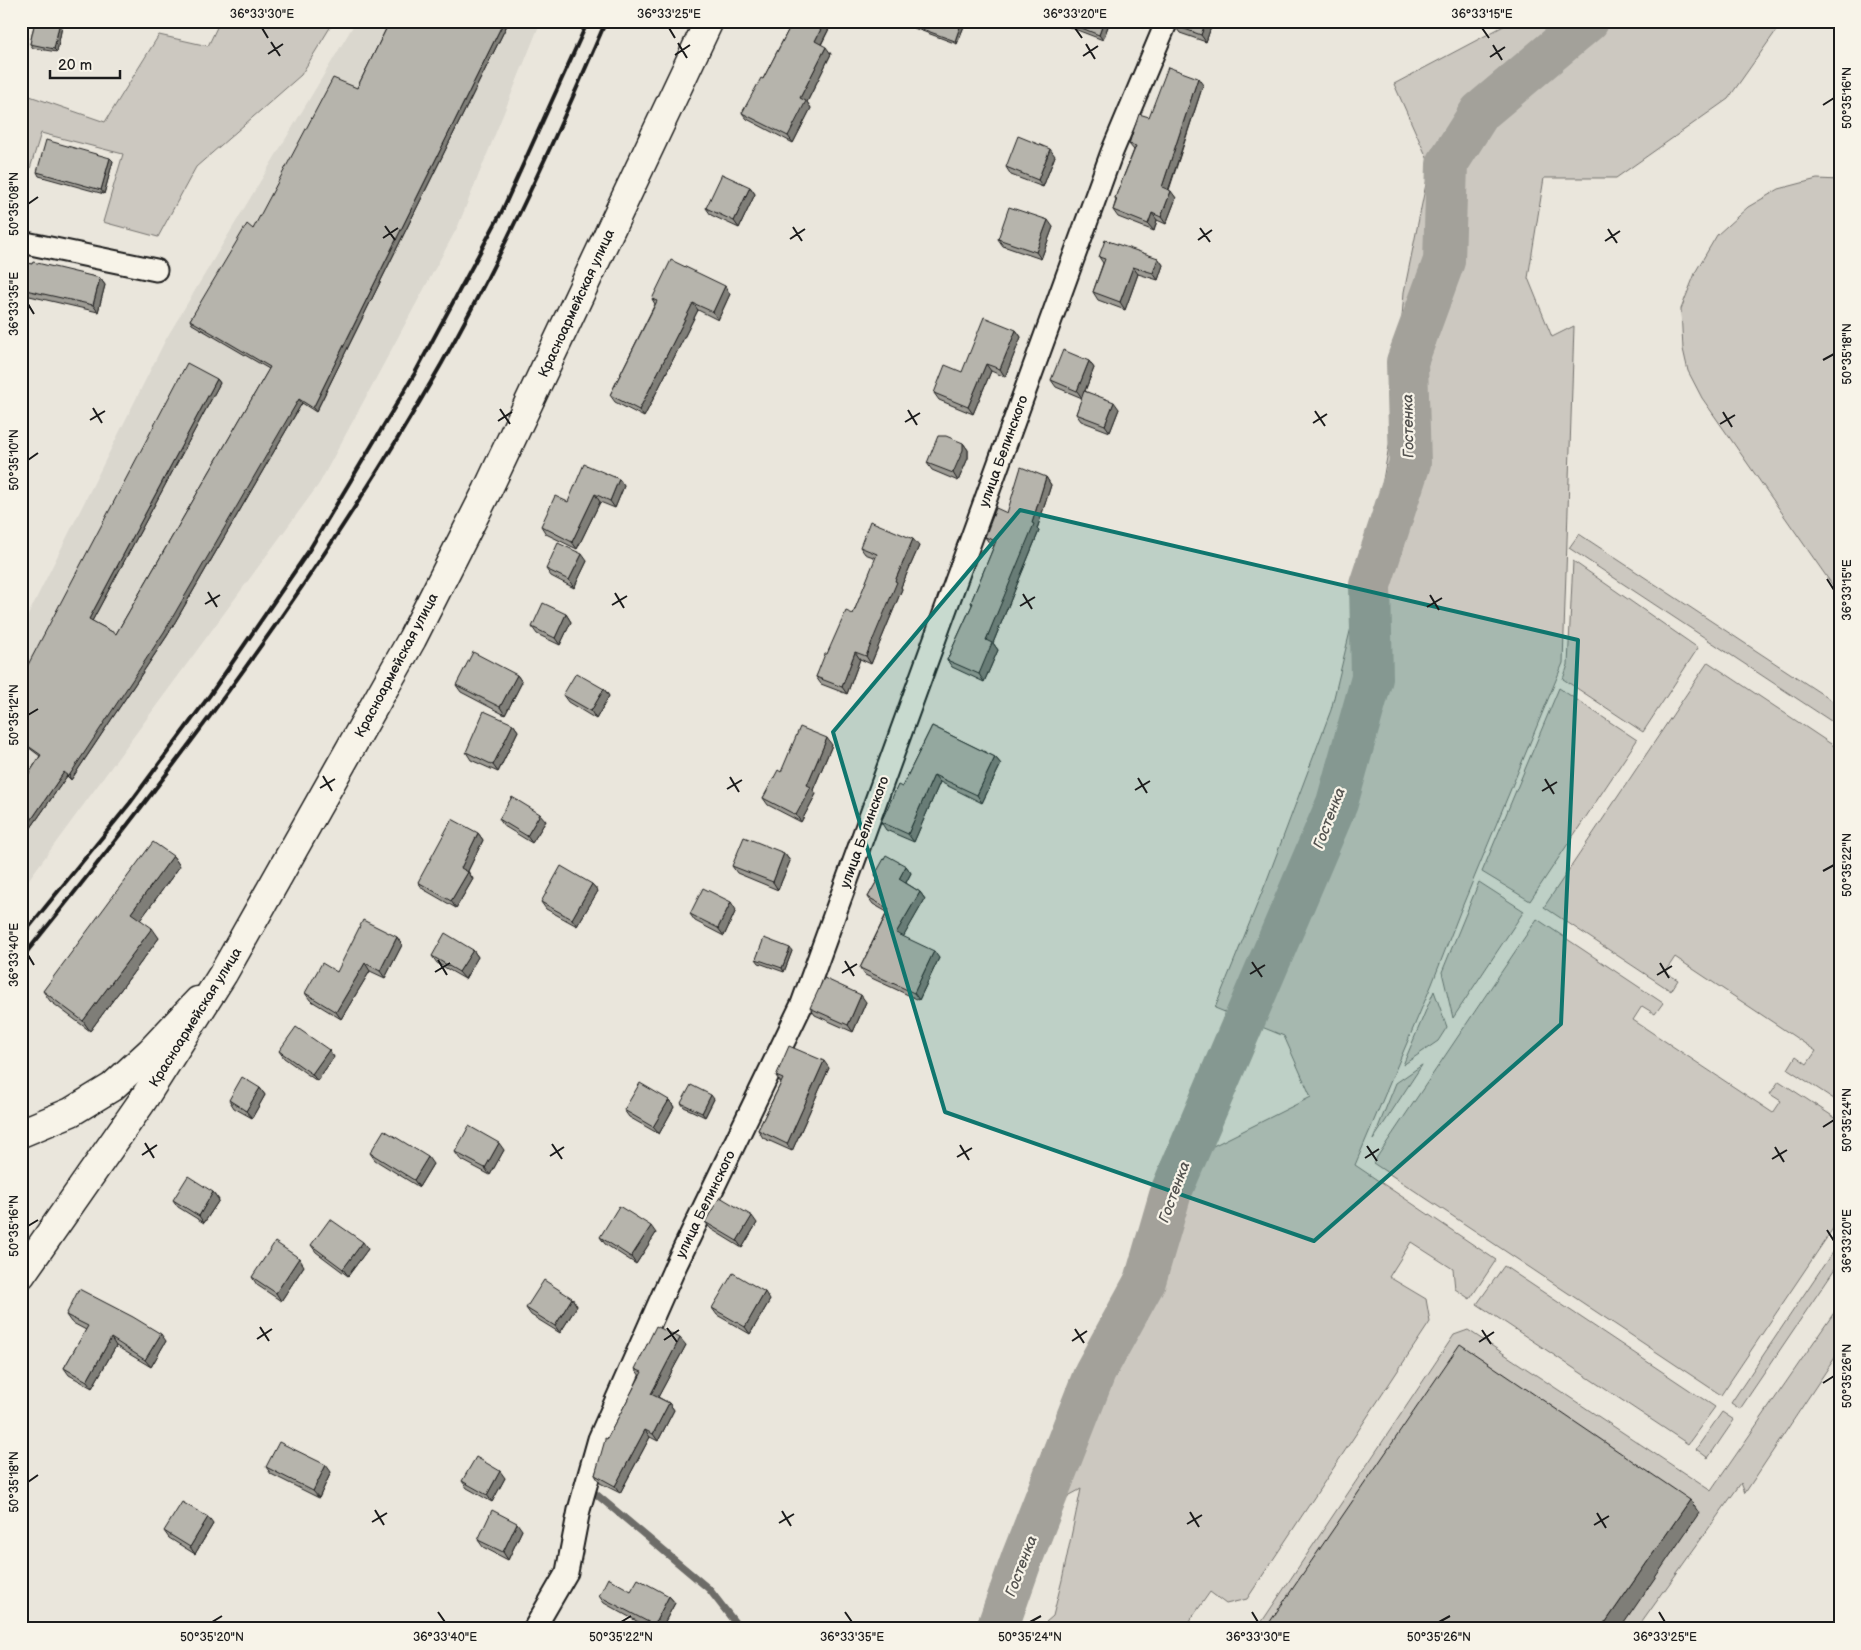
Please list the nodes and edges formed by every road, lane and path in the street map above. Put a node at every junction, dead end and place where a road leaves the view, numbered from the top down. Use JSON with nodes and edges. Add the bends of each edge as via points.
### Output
{"nodes":[{"id":1,"x":710,"y":21,"type":"edge"},
{"id":2,"x":1168,"y":21,"type":"edge"},
{"id":3,"x":21,"y":242,"type":"edge"},
{"id":4,"x":156,"y":270,"type":"dead end"},
{"id":5,"x":223,"y":974,"type":"junction"},
{"id":6,"x":21,"y":1132,"type":"edge"},
{"id":7,"x":26,"y":1268,"type":"edge"},
{"id":8,"x":21,"y":1289,"type":"edge"},
{"id":9,"x":534,"y":1629,"type":"edge"}],
"edges":[{"from":1,"to":5,"type":"main road","name":"Красноармейская улица","via":[[487,492],[412,639]]},
{"from":2,"to":9,"type":"street","name":"улица Белинского","via":[[1112,152],[802,1004],[676,1265],[599,1439],[579,1510],[567,1572]]},
{"from":3,"to":4,"type":"street"},
{"from":5,"to":6,"type":"main road","via":[[150,1052],[112,1086],[70,1112]]},
{"from":5,"to":7,"type":"main road","name":"Красноармейская улица","via":[[141,1103]]},
{"from":7,"to":8,"type":"main road","name":"Красноармейская улица"}]}
